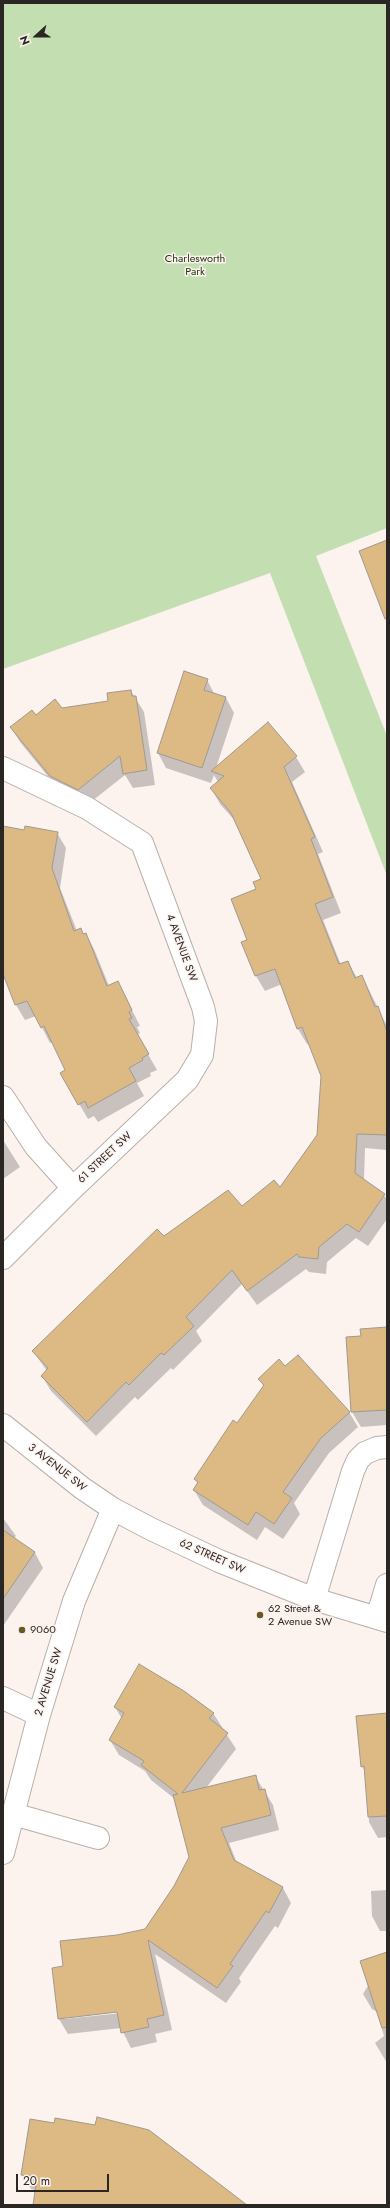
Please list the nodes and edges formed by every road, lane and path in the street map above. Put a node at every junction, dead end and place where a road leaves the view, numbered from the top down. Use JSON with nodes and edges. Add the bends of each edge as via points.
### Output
{"nodes":[{"id":1,"x":3,"y":768,"type":"edge"},
{"id":2,"x":202,"y":1055,"type":"joint"},
{"id":3,"x":3,"y":1097,"type":"edge"},
{"id":4,"x":73,"y":1188,"type":"junction"},
{"id":5,"x":3,"y":1258,"type":"edge"},
{"id":6,"x":3,"y":1426,"type":"edge"},
{"id":7,"x":387,"y":1447,"type":"edge"},
{"id":8,"x":113,"y":1509,"type":"junction"},
{"id":9,"x":387,"y":1585,"type":"edge"},
{"id":10,"x":314,"y":1599,"type":"junction"},
{"id":11,"x":382,"y":1619,"type":"edge"},
{"id":12,"x":3,"y":1698,"type":"edge"},
{"id":13,"x":39,"y":1715,"type":"junction"},
{"id":14,"x":13,"y":1814,"type":"junction"},
{"id":15,"x":98,"y":1838,"type":"dead end"},
{"id":16,"x":3,"y":1853,"type":"edge"}],
"edges":[{"from":1,"to":2,"type":"street","name":"4 AVENUE SW","via":[[87,808],[142,843],[203,1007],[206,1021]]},
{"from":2,"to":4,"type":"street","name":"61 STREET SW","via":[[187,1080]]},
{"from":3,"to":4,"type":"street","via":[[36,1147]]},
{"from":4,"to":5,"type":"street","name":"61 STREET SW"},
{"from":6,"to":8,"type":"street","name":"3 AVENUE SW"},
{"from":7,"to":10,"type":"street","via":[[365,1453],[358,1460]]},
{"from":8,"to":10,"type":"street","name":"62 STREET SW","via":[[219,1561]]},
{"from":8,"to":13,"type":"street","name":"2 AVENUE SW","via":[[74,1601]]},
{"from":9,"to":11,"type":"street","name":"62 STREET SW"},
{"from":10,"to":11,"type":"street","name":"62 STREET SW"},
{"from":12,"to":13,"type":"street"},
{"from":13,"to":14,"type":"street","name":"2 AVENUE SW"},
{"from":14,"to":15,"type":"street"},
{"from":14,"to":16,"type":"street","name":"2 AVENUE SW"}]}
